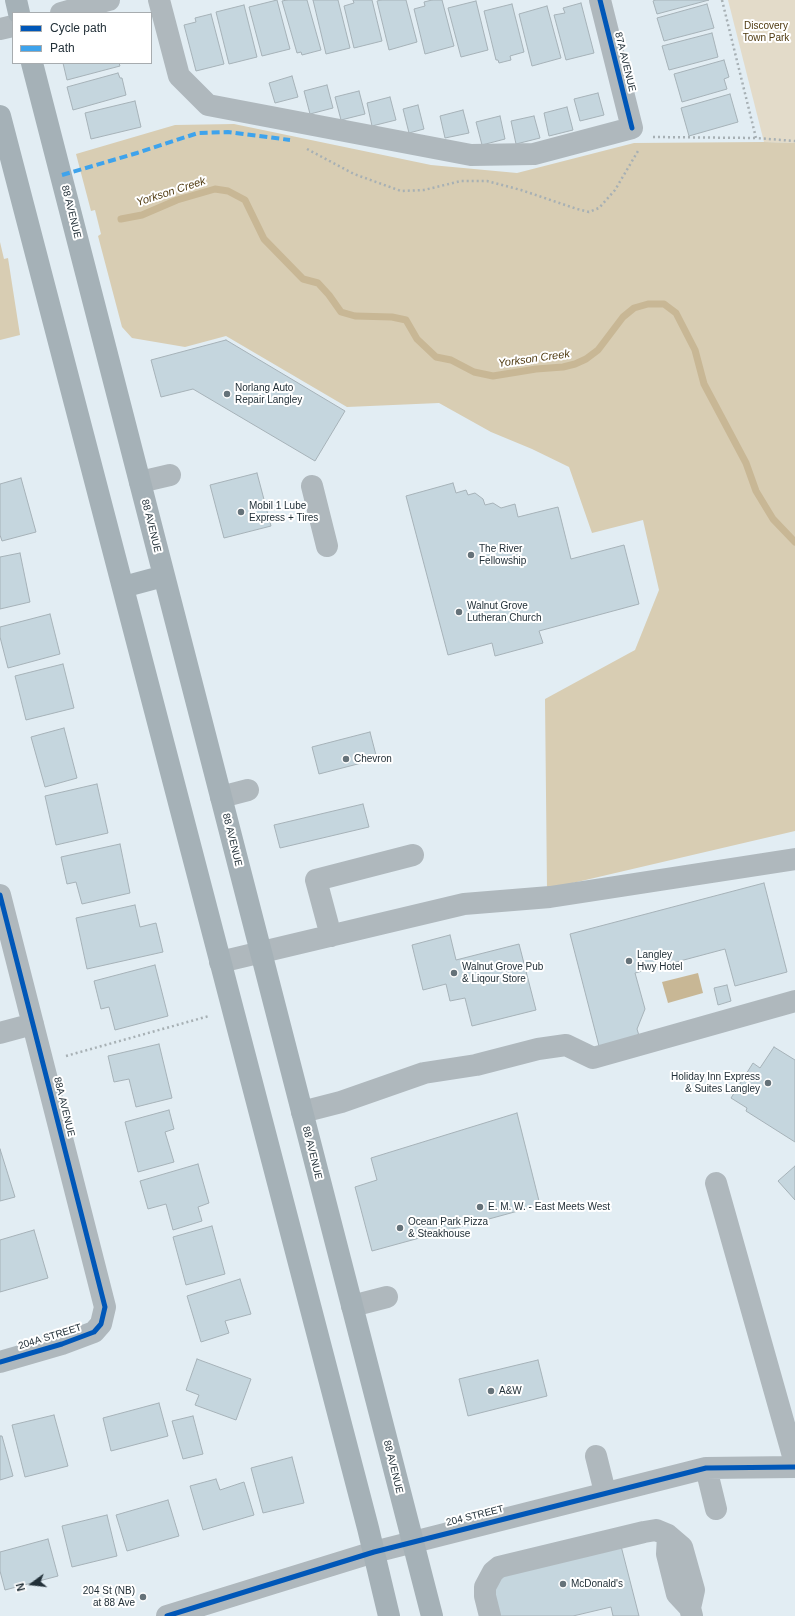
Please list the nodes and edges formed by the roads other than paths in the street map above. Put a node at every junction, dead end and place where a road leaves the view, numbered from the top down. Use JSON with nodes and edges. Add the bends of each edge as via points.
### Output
{"nodes":[{"id":1,"x":16,"y":0,"type":"edge"},
{"id":2,"x":109,"y":0,"type":"edge"},
{"id":3,"x":159,"y":0,"type":"edge"},
{"id":4,"x":600,"y":0,"type":"edge"},
{"id":5,"x":19,"y":12,"type":"edge"},
{"id":6,"x":65,"y":12,"type":"edge"},
{"id":7,"x":12,"y":26,"type":"edge"},
{"id":8,"x":0,"y":29,"type":"edge"},
{"id":9,"x":32,"y":64,"type":"edge"},
{"id":10,"x":0,"y":116,"type":"edge"},
{"id":11,"x":170,"y":475,"type":"dead end"},
{"id":12,"x":140,"y":482,"type":"junction"},
{"id":13,"x":312,"y":486,"type":"dead end"},
{"id":14,"x":327,"y":546,"type":"dead end"},
{"id":15,"x":164,"y":576,"type":"junction"},
{"id":16,"x":123,"y":587,"type":"junction"},
{"id":17,"x":248,"y":790,"type":"dead end"},
{"id":18,"x":221,"y":797,"type":"junction"},
{"id":19,"x":413,"y":856,"type":"dead end"},
{"id":20,"x":795,"y":859,"type":"edge"},
{"id":21,"x":0,"y":895,"type":"edge"},
{"id":22,"x":331,"y":936,"type":"junction"},
{"id":23,"x":261,"y":953,"type":"junction"},
{"id":24,"x":220,"y":962,"type":"junction"},
{"id":25,"x":795,"y":1001,"type":"edge"},
{"id":26,"x":33,"y":1024,"type":"junction"},
{"id":27,"x":0,"y":1033,"type":"edge"},
{"id":28,"x":302,"y":1112,"type":"junction"},
{"id":29,"x":716,"y":1182,"type":"dead end"},
{"id":30,"x":387,"y":1297,"type":"dead end"},
{"id":31,"x":352,"y":1306,"type":"junction"},
{"id":32,"x":101,"y":1324,"type":"joint"},
{"id":33,"x":0,"y":1362,"type":"edge"},
{"id":34,"x":596,"y":1456,"type":"dead end"},
{"id":35,"x":795,"y":1463,"type":"edge"},
{"id":36,"x":795,"y":1467,"type":"edge"},
{"id":37,"x":706,"y":1468,"type":"junction"},
{"id":38,"x":605,"y":1492,"type":"junction"},
{"id":39,"x":716,"y":1509,"type":"dead end"},
{"id":40,"x":412,"y":1541,"type":"junction"},
{"id":41,"x":374,"y":1552,"type":"junction"},
{"id":42,"x":691,"y":1612,"type":"edge"},
{"id":43,"x":167,"y":1616,"type":"edge"},
{"id":44,"x":389,"y":1616,"type":"edge"},
{"id":45,"x":432,"y":1616,"type":"edge"},
{"id":46,"x":490,"y":1616,"type":"edge"}],
"edges":[{"from":1,"to":5,"type":"main road"},
{"from":2,"to":6,"type":"street"},
{"from":3,"to":4,"type":"street","name":"87A AVENUE","via":[[179,76],[208,105],[471,155],[534,154],[640,133]]},
{"from":7,"to":8,"type":"street"},
{"from":9,"to":12,"type":"main road","name":"88 AVENUE"},
{"from":10,"to":16,"type":"main road"},
{"from":11,"to":12,"type":"street"},
{"from":12,"to":15,"type":"main road","name":"88 AVENUE"},
{"from":13,"to":14,"type":"street"},
{"from":15,"to":16,"type":"main road"},
{"from":15,"to":18,"type":"main road","name":"88 AVENUE"},
{"from":16,"to":24,"type":"main road"},
{"from":17,"to":18,"type":"street"},
{"from":18,"to":23,"type":"main road","name":"88 AVENUE"},
{"from":19,"to":22,"type":"street","via":[[316,880]]},
{"from":20,"to":22,"type":"street","via":[[550,897],[464,904]]},
{"from":21,"to":26,"type":"street","name":"88A AVENUE"},
{"from":22,"to":23,"type":"street"},
{"from":23,"to":24,"type":"street"},
{"from":23,"to":28,"type":"main road","name":"88 AVENUE"},
{"from":24,"to":41,"type":"main road"},
{"from":25,"to":28,"type":"street","via":[[593,1058],[566,1045],[538,1049],[476,1065],[424,1073],[341,1102]]},
{"from":26,"to":27,"type":"street"},
{"from":26,"to":32,"type":"street","name":"88A AVENUE","via":[[100,1284],[105,1307]]},
{"from":28,"to":31,"type":"main road","name":"88 AVENUE"},
{"from":29,"to":35,"type":"street"},
{"from":30,"to":31,"type":"street"},
{"from":31,"to":40,"type":"main road","name":"88 AVENUE"},
{"from":32,"to":33,"type":"street","name":"204A STREET","via":[[94,1332],[68,1342]]},
{"from":34,"to":38,"type":"street"},
{"from":36,"to":37,"type":"street","name":"204 STREET"},
{"from":37,"to":38,"type":"street","name":"204 STREET"},
{"from":37,"to":39,"type":"street"},
{"from":38,"to":40,"type":"street","name":"204 STREET"},
{"from":40,"to":41,"type":"street","name":"204 STREET"},
{"from":40,"to":45,"type":"main road","name":"88 AVENUE"},
{"from":41,"to":43,"type":"street","name":"204 STREET"},
{"from":41,"to":44,"type":"main road"},
{"from":42,"to":46,"type":"street","via":[[678,1594],[667,1554],[668,1535],[656,1530],[499,1567],[493,1572],[485,1587]]}]}
